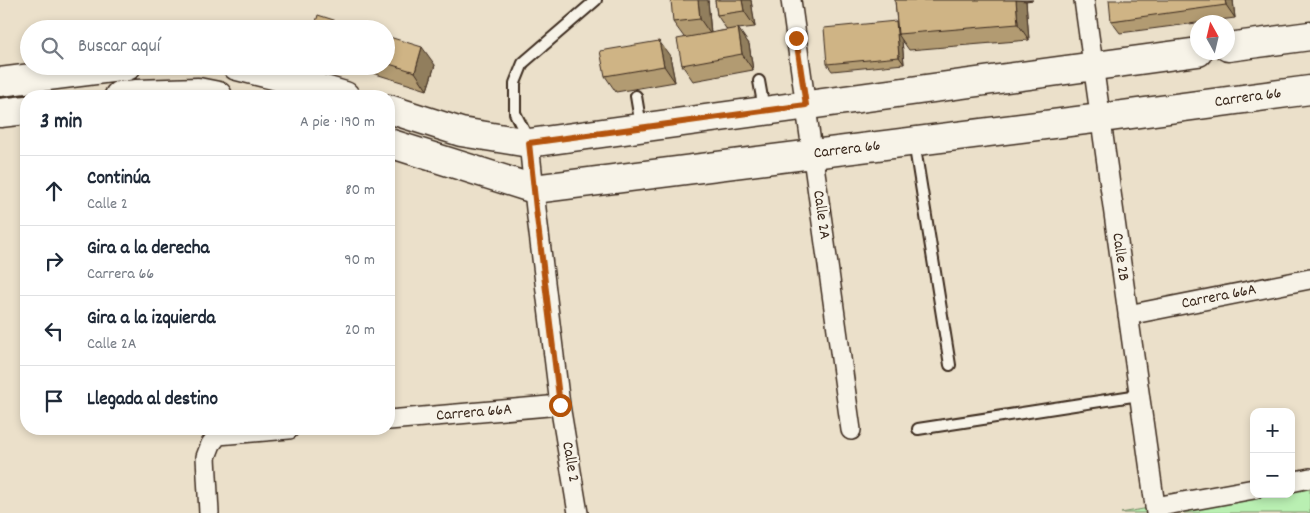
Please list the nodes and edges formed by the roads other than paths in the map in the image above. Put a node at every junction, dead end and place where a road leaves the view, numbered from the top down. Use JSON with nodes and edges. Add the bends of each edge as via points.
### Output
{"nodes":[{"id":1,"x":596,"y":0,"type":"edge"},
{"id":2,"x":791,"y":0,"type":"edge"},
{"id":3,"x":1084,"y":0,"type":"edge"},
{"id":4,"x":1310,"y":36,"type":"edge"},
{"id":5,"x":1235,"y":47,"type":"edge"},
{"id":6,"x":1190,"y":53,"type":"edge"},
{"id":7,"x":1094,"y":66,"type":"junction"},
{"id":8,"x":56,"y":75,"type":"edge"},
{"id":9,"x":273,"y":75,"type":"edge"},
{"id":10,"x":759,"y":81,"type":"dead end"},
{"id":11,"x":0,"y":82,"type":"edge"},
{"id":12,"x":325,"y":90,"type":"edge"},
{"id":13,"x":1310,"y":90,"type":"edge"},
{"id":14,"x":636,"y":96,"type":"dead end"},
{"id":15,"x":806,"y":105,"type":"junction"},
{"id":16,"x":764,"y":110,"type":"junction"},
{"id":17,"x":20,"y":111,"type":"edge"},
{"id":18,"x":395,"y":111,"type":"edge"},
{"id":19,"x":0,"y":114,"type":"edge"},
{"id":20,"x":1101,"y":118,"type":"junction"},
{"id":21,"x":641,"y":127,"type":"junction"},
{"id":22,"x":914,"y":142,"type":"junction"},
{"id":23,"x":529,"y":143,"type":"junction"},
{"id":24,"x":395,"y":146,"type":"edge"},
{"id":25,"x":812,"y":154,"type":"junction"},
{"id":26,"x":534,"y":189,"type":"junction"},
{"id":27,"x":1310,"y":279,"type":"edge"},
{"id":28,"x":1128,"y":315,"type":"junction"},
{"id":29,"x":950,"y":365,"type":"dead end"},
{"id":30,"x":1139,"y":396,"type":"junction"},
{"id":31,"x":560,"y":405,"type":"junction"},
{"id":32,"x":395,"y":419,"type":"edge"},
{"id":33,"x":918,"y":429,"type":"dead end"},
{"id":34,"x":851,"y":430,"type":"dead end"},
{"id":35,"x":218,"y":435,"type":"edge"},
{"id":36,"x":1310,"y":478,"type":"edge"},
{"id":37,"x":1295,"y":481,"type":"edge"},
{"id":38,"x":1250,"y":490,"type":"edge"},
{"id":39,"x":1156,"y":510,"type":"edge"},
{"id":40,"x":208,"y":513,"type":"edge"},
{"id":41,"x":578,"y":513,"type":"edge"}],
"edges":[{"from":1,"to":23,"type":"lane","via":[[523,63],[515,83],[515,113]]},
{"from":2,"to":15,"type":"street","name":"Calle 2A"},
{"from":3,"to":7,"type":"street","name":"Calle 2B"},
{"from":4,"to":5,"type":"main road"},
{"from":6,"to":7,"type":"main road"},
{"from":7,"to":15,"type":"main road"},
{"from":7,"to":20,"type":"street","name":"Calle 2B"},
{"from":8,"to":11,"type":"main road"},
{"from":9,"to":12,"type":"main road"},
{"from":10,"to":16,"type":"lane"},
{"from":13,"to":20,"type":"main road","name":"Carrera 66"},
{"from":14,"to":21,"type":"lane"},
{"from":15,"to":16,"type":"main road"},
{"from":15,"to":25,"type":"street","name":"Calle 2A"},
{"from":16,"to":21,"type":"main road"},
{"from":17,"to":19,"type":"main road"},
{"from":18,"to":23,"type":"main road","via":[[461,132]]},
{"from":20,"to":22,"type":"main road","name":"Carrera 66"},
{"from":20,"to":28,"type":"street","name":"Calle 2B"},
{"from":21,"to":23,"type":"main road"},
{"from":22,"to":25,"type":"main road","name":"Carrera 66"},
{"from":22,"to":29,"type":"lane"},
{"from":23,"to":26,"type":"street","name":"Calle 2"},
{"from":24,"to":26,"type":"main road","name":"Carrera 66"},
{"from":25,"to":26,"type":"main road","name":"Carrera 66"},
{"from":25,"to":34,"type":"street","name":"Calle 2A"},
{"from":26,"to":31,"type":"street","name":"Calle 2"},
{"from":27,"to":28,"type":"street","name":"Carrera 66A"},
{"from":28,"to":30,"type":"street","name":"Calle 2B"},
{"from":30,"to":33,"type":"lane"},
{"from":30,"to":39,"type":"street","name":"Calle 2B"},
{"from":31,"to":32,"type":"street","name":"Carrera 66A"},
{"from":31,"to":41,"type":"street","name":"Calle 2"},
{"from":35,"to":40,"type":"street","via":[[206,457]]},
{"from":36,"to":37,"type":"street"},
{"from":38,"to":39,"type":"street"}]}
